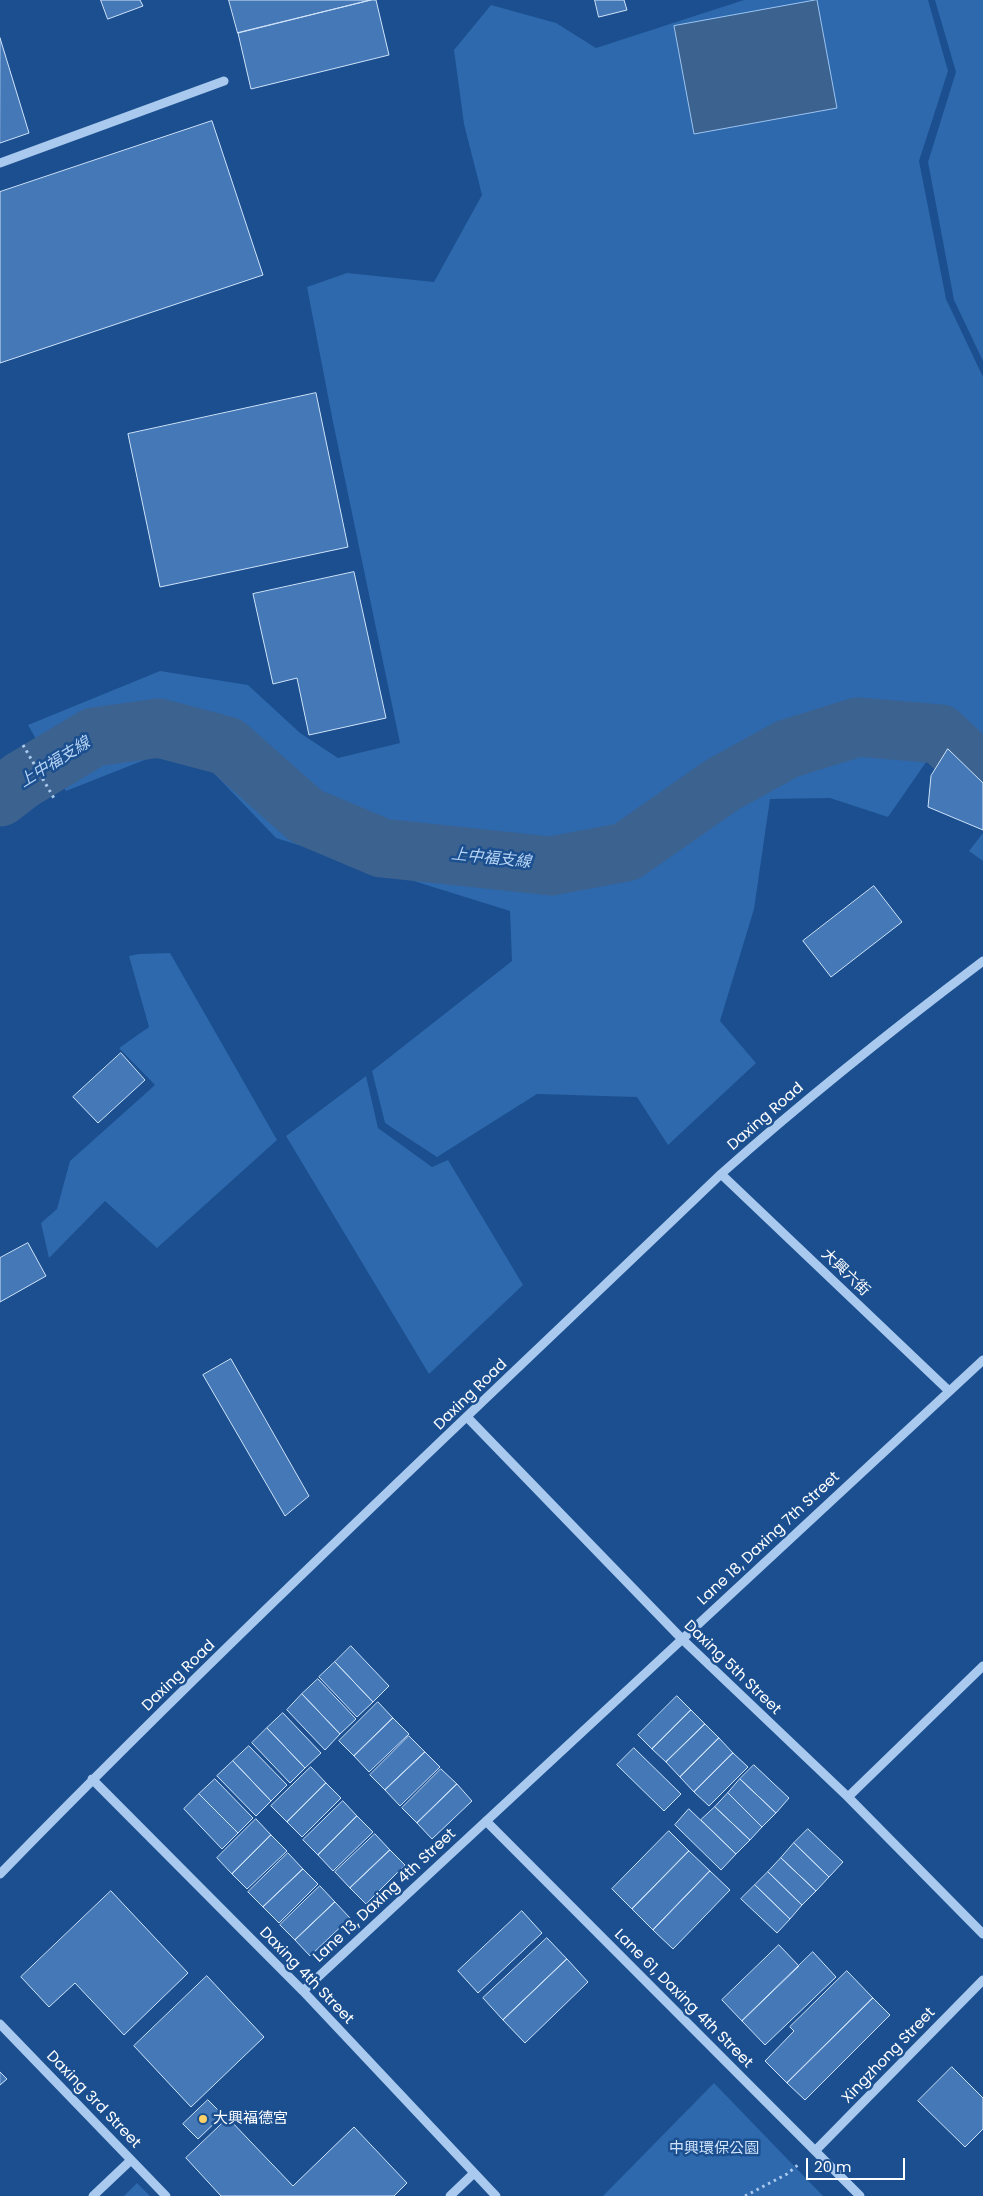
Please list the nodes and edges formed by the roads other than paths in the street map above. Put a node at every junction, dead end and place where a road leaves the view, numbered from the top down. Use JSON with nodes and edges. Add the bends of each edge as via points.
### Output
{"nodes":[{"id":1,"x":224,"y":81,"type":"dead end"},
{"id":2,"x":0,"y":163,"type":"edge"},
{"id":3,"x":983,"y":961,"type":"edge"},
{"id":4,"x":721,"y":1174,"type":"junction"},
{"id":5,"x":983,"y":1360,"type":"edge"},
{"id":6,"x":949,"y":1391,"type":"junction"},
{"id":7,"x":468,"y":1417,"type":"junction"},
{"id":8,"x":682,"y":1639,"type":"junction"},
{"id":9,"x":983,"y":1666,"type":"edge"},
{"id":10,"x":92,"y":1779,"type":"junction"},
{"id":11,"x":848,"y":1797,"type":"junction"},
{"id":12,"x":486,"y":1821,"type":"junction"},
{"id":13,"x":0,"y":1874,"type":"edge"},
{"id":14,"x":983,"y":1934,"type":"edge"},
{"id":15,"x":983,"y":1980,"type":"edge"},
{"id":16,"x":303,"y":1991,"type":"junction"},
{"id":17,"x":0,"y":2024,"type":"edge"},
{"id":18,"x":815,"y":2151,"type":"junction"},
{"id":19,"x":131,"y":2160,"type":"junction"},
{"id":20,"x":474,"y":2173,"type":"junction"},
{"id":21,"x":93,"y":2196,"type":"edge"},
{"id":22,"x":166,"y":2196,"type":"edge"},
{"id":23,"x":450,"y":2196,"type":"edge"},
{"id":24,"x":496,"y":2196,"type":"edge"},
{"id":25,"x":860,"y":2196,"type":"edge"}],
"edges":[{"from":1,"to":2,"type":"street"},
{"from":3,"to":4,"type":"street","name":"Daxing Road","via":[[776,1125]]},
{"from":4,"to":6,"type":"street","name":"大興六街"},
{"from":4,"to":7,"type":"street","name":"Daxing Road"},
{"from":5,"to":6,"type":"street","name":"Lane 18, Daxing 7th Street"},
{"from":6,"to":8,"type":"street","name":"Lane 18, Daxing 7th Street"},
{"from":7,"to":8,"type":"street","name":"Daxing 5th Street"},
{"from":7,"to":10,"type":"street","name":"Daxing Road"},
{"from":8,"to":11,"type":"street","name":"Daxing 5th Street"},
{"from":8,"to":12,"type":"street","name":"Lane 18, Daxing 7th Street"},
{"from":9,"to":11,"type":"street"},
{"from":10,"to":13,"type":"street","name":"Daxing Road"},
{"from":10,"to":16,"type":"street","name":"Daxing 4th Street"},
{"from":11,"to":14,"type":"street","name":"Daxing 5th Street"},
{"from":12,"to":16,"type":"street","name":"Lane 13, Daxing 4th Street"},
{"from":12,"to":18,"type":"street","name":"Lane 61, Daxing 4th Street"},
{"from":15,"to":18,"type":"street","name":"Xingzhong Street"},
{"from":16,"to":20,"type":"street","name":"Daxing 4th Street"},
{"from":17,"to":19,"type":"street","name":"Daxing 3rd Street"},
{"from":18,"to":25,"type":"street","name":"Lane 61, Daxing 4th Street"},
{"from":19,"to":21,"type":"street"},
{"from":19,"to":22,"type":"street","name":"Daxing 3rd Street"},
{"from":20,"to":23,"type":"street"},
{"from":20,"to":24,"type":"street","name":"Daxing 4th Street"}]}
